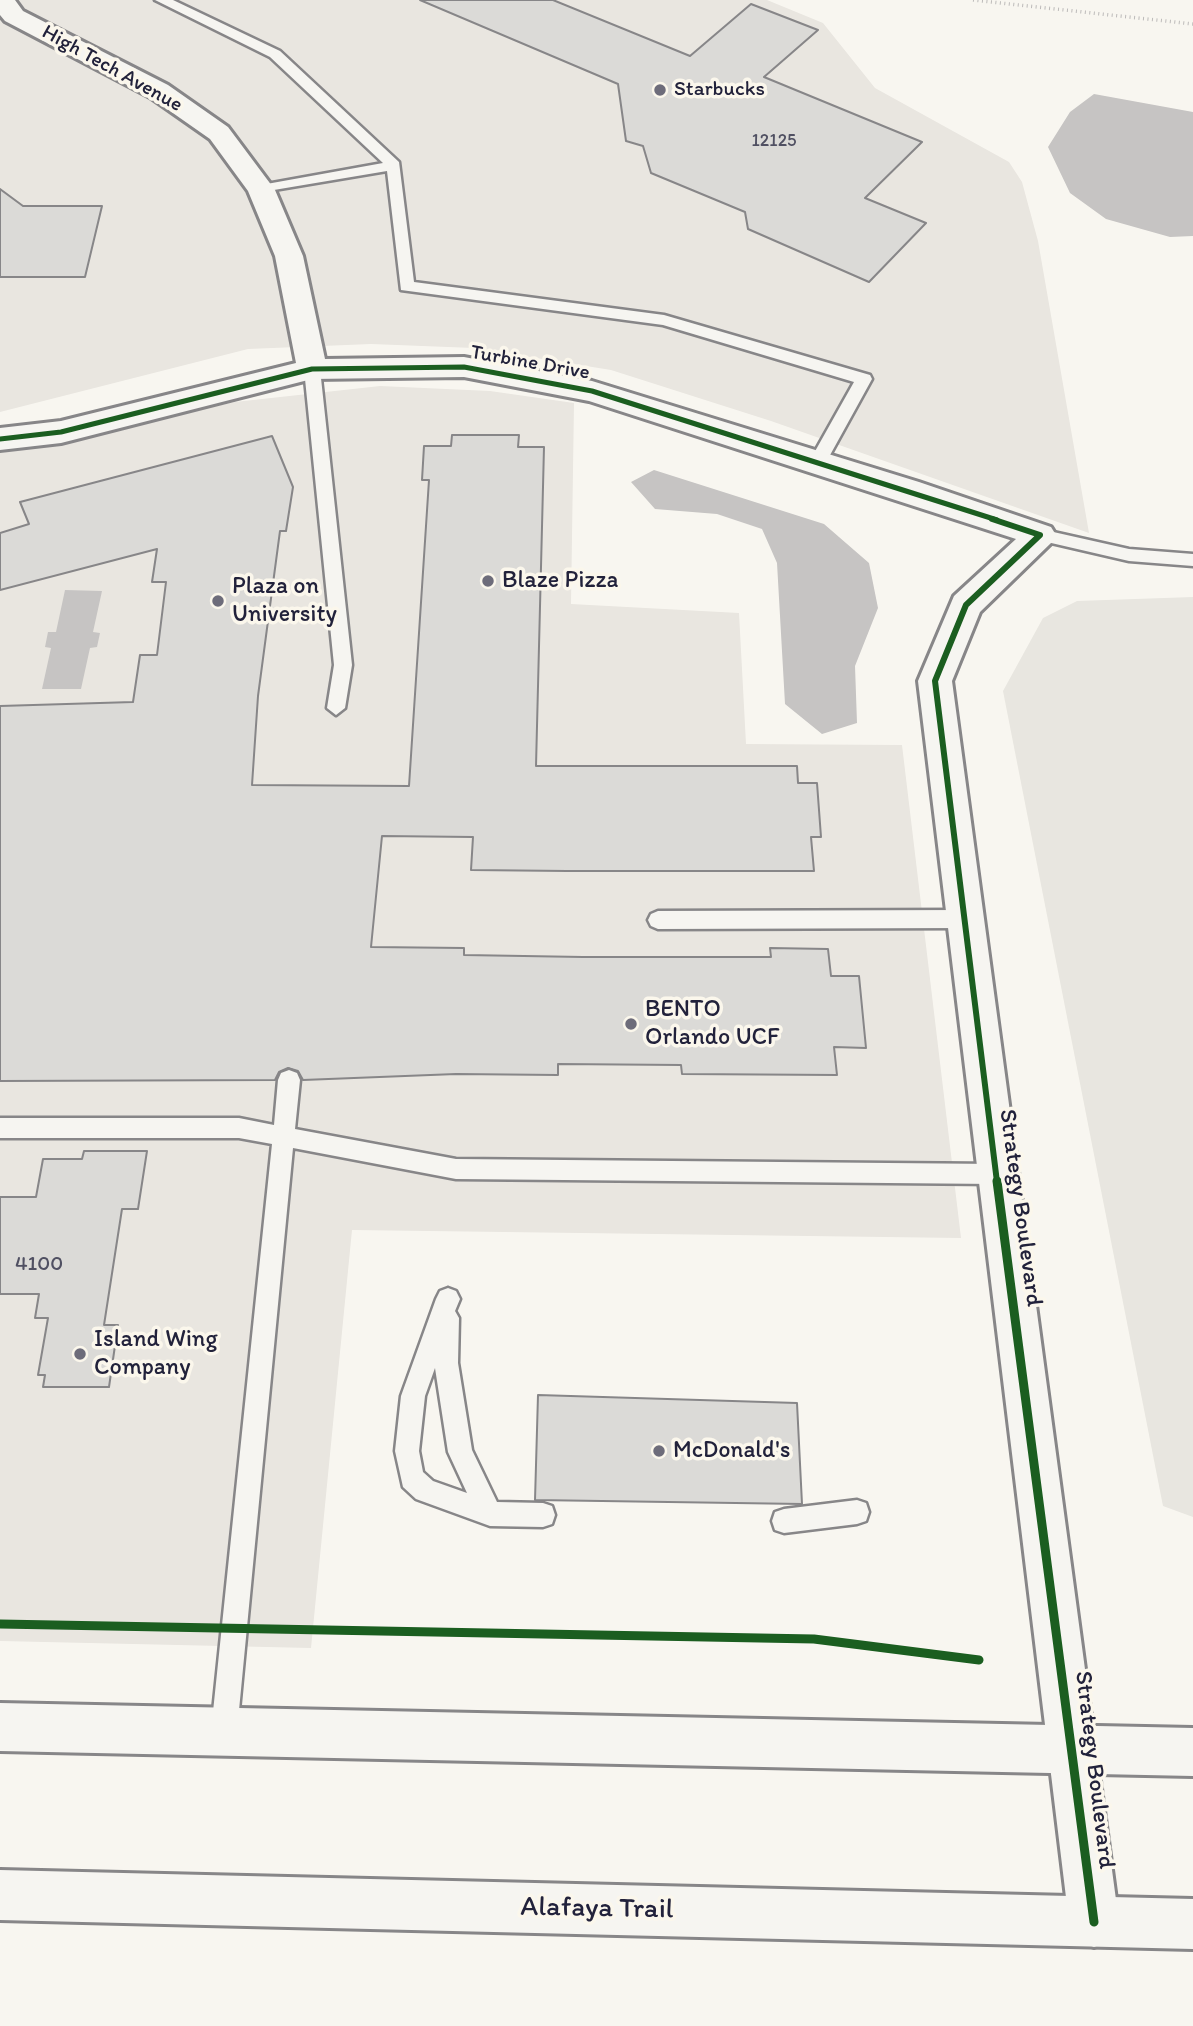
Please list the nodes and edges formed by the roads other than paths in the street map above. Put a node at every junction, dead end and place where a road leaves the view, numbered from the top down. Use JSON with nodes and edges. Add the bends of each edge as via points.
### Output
{"nodes":[{"id":1,"x":162,"y":0,"type":"edge"},
{"id":2,"x":5,"y":13,"type":"edge"},
{"id":3,"x":394,"y":164,"type":"junction"},
{"id":4,"x":261,"y":190,"type":"junction"},
{"id":5,"x":312,"y":369,"type":"junction"},
{"id":6,"x":0,"y":439,"type":"edge"},
{"id":7,"x":818,"y":462,"type":"junction"},
{"id":8,"x":1040,"y":535,"type":"junction"},
{"id":9,"x":1193,"y":560,"type":"edge"},
{"id":10,"x":336,"y":708,"type":"dead end"},
{"id":11,"x":658,"y":919,"type":"dead end"},
{"id":12,"x":963,"y":919,"type":"junction"},
{"id":13,"x":289,"y":1080,"type":"dead end"},
{"id":14,"x":0,"y":1128,"type":"edge"},
{"id":15,"x":284,"y":1139,"type":"junction"},
{"id":16,"x":996,"y":1174,"type":"junction"},
{"id":17,"x":857,"y":1511,"type":"dead end"},
{"id":18,"x":490,"y":1514,"type":"junction"},
{"id":19,"x":543,"y":1515,"type":"dead end"},
{"id":20,"x":783,"y":1521,"type":"dead end"},
{"id":21,"x":0,"y":1727,"type":"edge"},
{"id":22,"x":223,"y":1731,"type":"junction"},
{"id":23,"x":1073,"y":1749,"type":"junction"},
{"id":24,"x":1193,"y":1752,"type":"edge"},
{"id":25,"x":0,"y":1895,"type":"edge"},
{"id":26,"x":1094,"y":1922,"type":"junction"},
{"id":27,"x":1193,"y":1924,"type":"edge"}],
"edges":[{"from":1,"to":3,"type":"lane","via":[[275,54]]},
{"from":2,"to":4,"type":"street","name":"High Tech Avenue","via":[[159,91],[219,134]]},
{"from":3,"to":4,"type":"lane"},
{"from":3,"to":7,"type":"lane","via":[[407,286],[664,320],[863,379]]},
{"from":4,"to":5,"type":"street","name":"High Tech Avenue","via":[[289,256]]},
{"from":5,"to":6,"type":"street","name":"Turbine Drive","via":[[61,432]]},
{"from":5,"to":7,"type":"street","name":"Turbine Drive","via":[[464,367],[592,391]]},
{"from":5,"to":10,"type":"lane","via":[[343,665]]},
{"from":7,"to":8,"type":"street","name":"Turbine Drive"},
{"from":8,"to":9,"type":"lane","via":[[1129,555]]},
{"from":8,"to":12,"type":"street","name":"Strategy Boulevard","via":[[966,605],[935,681]]},
{"from":11,"to":12,"type":"lane"},
{"from":12,"to":16,"type":"street","name":"Strategy Boulevard"},
{"from":13,"to":15,"type":"lane"},
{"from":14,"to":15,"type":"lane","via":[[239,1128]]},
{"from":15,"to":16,"type":"lane","via":[[456,1169]]},
{"from":15,"to":22,"type":"lane"},
{"from":16,"to":23,"type":"street","name":"Strategy Boulevard"},
{"from":17,"to":20,"type":"lane"},
{"from":18,"to":18,"type":"lane","via":[[425,1490],[412,1478],[407,1451],[413,1396],[448,1299],[446,1363],[451,1410],[460,1452]]},
{"from":18,"to":19,"type":"lane"},
{"from":21,"to":22,"type":"street"},
{"from":22,"to":23,"type":"street"},
{"from":23,"to":24,"type":"street"},
{"from":23,"to":26,"type":"street","name":"Strategy Boulevard"},
{"from":25,"to":26,"type":"street","name":"Alafaya Trail"},
{"from":26,"to":27,"type":"street","name":"Alafaya Trail"}]}
